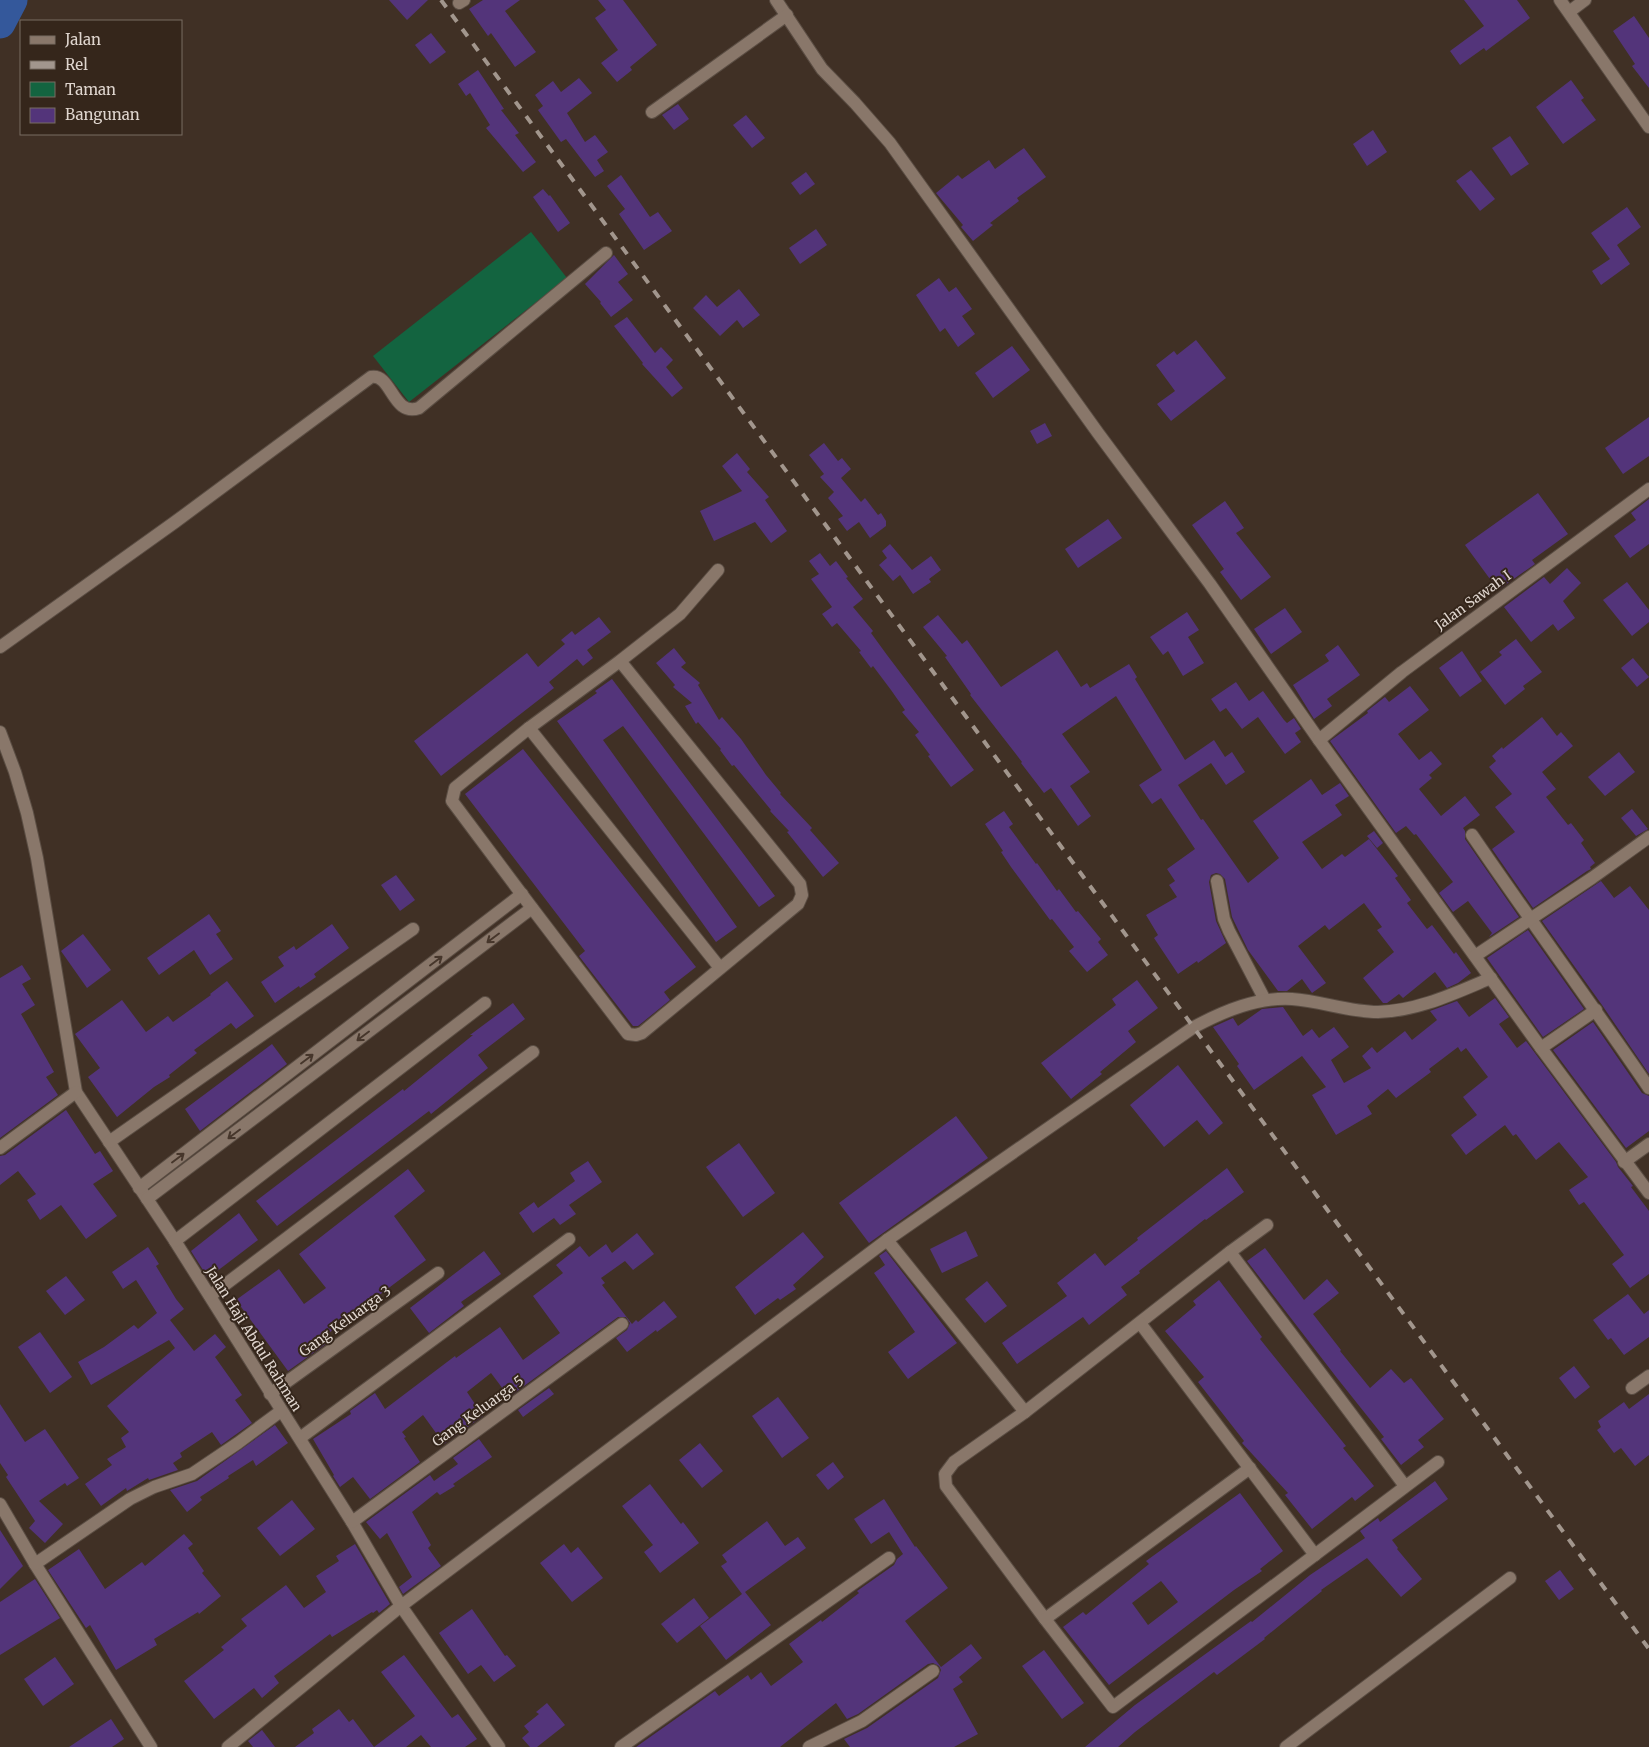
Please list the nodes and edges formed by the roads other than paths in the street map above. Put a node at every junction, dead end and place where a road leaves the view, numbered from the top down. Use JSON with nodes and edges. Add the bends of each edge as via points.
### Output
{"nodes":[{"id":1,"x":776,"y":0,"type":"edge"},
{"id":2,"x":1560,"y":0,"type":"edge"},
{"id":3,"x":1585,"y":0,"type":"edge"},
{"id":4,"x":1569,"y":12,"type":"junction"},
{"id":5,"x":787,"y":15,"type":"junction"},
{"id":6,"x":652,"y":112,"type":"dead end"},
{"id":7,"x":1649,"y":127,"type":"edge"},
{"id":8,"x":606,"y":253,"type":"dead end"},
{"id":9,"x":1649,"y":489,"type":"edge"},
{"id":10,"x":718,"y":570,"type":"dead end"},
{"id":11,"x":0,"y":647,"type":"edge"},
{"id":12,"x":620,"y":661,"type":"junction"},
{"id":13,"x":529,"y":728,"type":"junction"},
{"id":14,"x":0,"y":732,"type":"edge"},
{"id":15,"x":1319,"y":740,"type":"junction"},
{"id":16,"x":1472,"y":835,"type":"dead end"},
{"id":17,"x":1649,"y":837,"type":"edge"},
{"id":18,"x":1217,"y":881,"type":"dead end"},
{"id":19,"x":522,"y":894,"type":"junction"},
{"id":20,"x":532,"y":908,"type":"junction"},
{"id":21,"x":1530,"y":920,"type":"junction"},
{"id":22,"x":412,"y":929,"type":"dead end"},
{"id":23,"x":1475,"y":956,"type":"junction"},
{"id":24,"x":720,"y":968,"type":"junction"},
{"id":25,"x":1490,"y":978,"type":"junction"},
{"id":26,"x":1265,"y":1000,"type":"junction"},
{"id":27,"x":484,"y":1003,"type":"dead end"},
{"id":28,"x":1596,"y":1010,"type":"junction"},
{"id":29,"x":1541,"y":1048,"type":"junction"},
{"id":30,"x":533,"y":1052,"type":"dead end"},
{"id":31,"x":1649,"y":1088,"type":"edge"},
{"id":32,"x":76,"y":1092,"type":"junction"},
{"id":33,"x":110,"y":1142,"type":"junction"},
{"id":34,"x":1649,"y":1144,"type":"edge"},
{"id":35,"x":0,"y":1148,"type":"edge"},
{"id":36,"x":1624,"y":1162,"type":"junction"},
{"id":37,"x":139,"y":1188,"type":"junction"},
{"id":38,"x":1649,"y":1193,"type":"edge"},
{"id":39,"x":147,"y":1199,"type":"junction"},
{"id":40,"x":1267,"y":1225,"type":"dead end"},
{"id":41,"x":569,"y":1239,"type":"dead end"},
{"id":42,"x":887,"y":1240,"type":"junction"},
{"id":43,"x":175,"y":1241,"type":"junction"},
{"id":44,"x":1230,"y":1252,"type":"junction"},
{"id":45,"x":438,"y":1273,"type":"dead end"},
{"id":46,"x":210,"y":1296,"type":"junction"},
{"id":47,"x":1140,"y":1323,"type":"junction"},
{"id":48,"x":622,"y":1324,"type":"dead end"},
{"id":49,"x":1649,"y":1376,"type":"edge"},
{"id":50,"x":1632,"y":1388,"type":"dead end"},
{"id":51,"x":270,"y":1394,"type":"junction"},
{"id":52,"x":281,"y":1411,"type":"junction"},
{"id":53,"x":1025,"y":1412,"type":"junction"},
{"id":54,"x":300,"y":1438,"type":"junction"},
{"id":55,"x":1438,"y":1462,"type":"dead end"},
{"id":56,"x":1250,"y":1468,"type":"junction"},
{"id":57,"x":1405,"y":1486,"type":"junction"},
{"id":58,"x":0,"y":1504,"type":"edge"},
{"id":59,"x":352,"y":1522,"type":"junction"},
{"id":60,"x":1315,"y":1555,"type":"junction"},
{"id":61,"x":889,"y":1558,"type":"dead end"},
{"id":62,"x":35,"y":1564,"type":"junction"},
{"id":63,"x":1510,"y":1578,"type":"dead end"},
{"id":64,"x":401,"y":1606,"type":"junction"},
{"id":65,"x":1045,"y":1619,"type":"junction"},
{"id":66,"x":933,"y":1671,"type":"dead end"},
{"id":67,"x":151,"y":1747,"type":"edge"},
{"id":68,"x":228,"y":1747,"type":"edge"},
{"id":69,"x":499,"y":1747,"type":"edge"},
{"id":70,"x":621,"y":1747,"type":"edge"},
{"id":71,"x":809,"y":1747,"type":"edge"},
{"id":72,"x":1286,"y":1747,"type":"edge"}],
"edges":[{"from":1,"to":5,"type":"street"},
{"from":2,"to":4,"type":"street"},
{"from":3,"to":4,"type":"street"},
{"from":4,"to":7,"type":"street"},
{"from":5,"to":6,"type":"street"},
{"from":5,"to":15,"type":"street","via":[[822,69],[896,151]]},
{"from":8,"to":11,"type":"street","via":[[418,408],[407,409],[396,400],[383,380],[376,376],[371,378]]},
{"from":9,"to":15,"type":"street","name":"Jalan Sawah I","via":[[1402,672]]},
{"from":10,"to":12,"type":"street","via":[[680,614]]},
{"from":12,"to":13,"type":"street"},
{"from":12,"to":24,"type":"street","via":[[800,884],[802,895],[798,904]]},
{"from":13,"to":19,"type":"street","via":[[455,788],[452,801]]},
{"from":13,"to":24,"type":"street"},
{"from":14,"to":32,"type":"street","via":[[15,772],[37,858]]},
{"from":15,"to":23,"type":"street"},
{"from":16,"to":21,"type":"street"},
{"from":17,"to":21,"type":"street"},
{"from":18,"to":26,"type":"street","via":[[1226,925]]},
{"from":19,"to":20,"type":"street"},
{"from":37,"to":19,"type":"street","one_way":true},
{"from":20,"to":24,"type":"street","via":[[628,1034],[642,1032]]},
{"from":20,"to":39,"type":"street","one_way":true},
{"from":21,"to":23,"type":"street"},
{"from":21,"to":28,"type":"street"},
{"from":22,"to":33,"type":"street"},
{"from":23,"to":25,"type":"street"},
{"from":25,"to":26,"type":"street","via":[[1424,1004],[1380,1012],[1362,1012],[1292,999]]},
{"from":25,"to":29,"type":"street"},
{"from":26,"to":42,"type":"street","via":[[1219,1013],[1194,1027]]},
{"from":27,"to":43,"type":"street"},
{"from":28,"to":29,"type":"street"},
{"from":28,"to":31,"type":"street"},
{"from":29,"to":36,"type":"street"},
{"from":30,"to":46,"type":"street"},
{"from":32,"to":33,"type":"street","name":"Jalan Haji Abdul Rahman"},
{"from":32,"to":35,"type":"street"},
{"from":33,"to":37,"type":"street","name":"Jalan Haji Abdul Rahman"},
{"from":34,"to":36,"type":"street"},
{"from":36,"to":38,"type":"street"},
{"from":37,"to":39,"type":"street","name":"Jalan Haji Abdul Rahman"},
{"from":39,"to":43,"type":"street","name":"Jalan Haji Abdul Rahman"},
{"from":40,"to":44,"type":"street"},
{"from":41,"to":54,"type":"street"},
{"from":42,"to":53,"type":"street"},
{"from":42,"to":64,"type":"street"},
{"from":43,"to":46,"type":"street","name":"Jalan Haji Abdul Rahman"},
{"from":44,"to":47,"type":"street"},
{"from":44,"to":57,"type":"street"},
{"from":45,"to":51,"type":"street","name":"Gang Keluarga 3"},
{"from":46,"to":51,"type":"street","name":"Jalan Haji Abdul Rahman"},
{"from":47,"to":53,"type":"street"},
{"from":47,"to":56,"type":"street"},
{"from":48,"to":59,"type":"street","name":"Gang Keluarga 5"},
{"from":49,"to":50,"type":"street"},
{"from":51,"to":52,"type":"street","name":"Jalan Haji Abdul Rahman"},
{"from":52,"to":54,"type":"street","name":"Jalan Haji Abdul Rahman"},
{"from":52,"to":62,"type":"street","via":[[192,1474],[130,1498]]},
{"from":53,"to":65,"type":"street","via":[[954,1462],[945,1474],[945,1480],[946,1486]]},
{"from":54,"to":59,"type":"street","name":"Jalan Haji Abdul Rahman"},
{"from":55,"to":57,"type":"street"},
{"from":56,"to":60,"type":"street"},
{"from":56,"to":65,"type":"street"},
{"from":57,"to":60,"type":"street"},
{"from":58,"to":62,"type":"street"},
{"from":59,"to":64,"type":"street","name":"Jalan Haji Abdul Rahman"},
{"from":60,"to":65,"type":"street","via":[[1113,1707]]},
{"from":61,"to":70,"type":"street"},
{"from":62,"to":67,"type":"street"},
{"from":63,"to":72,"type":"street"},
{"from":64,"to":68,"type":"street"},
{"from":64,"to":69,"type":"street","name":"Jalan Haji Abdul Rahman"},
{"from":66,"to":71,"type":"street","via":[[862,1721]]}]}
